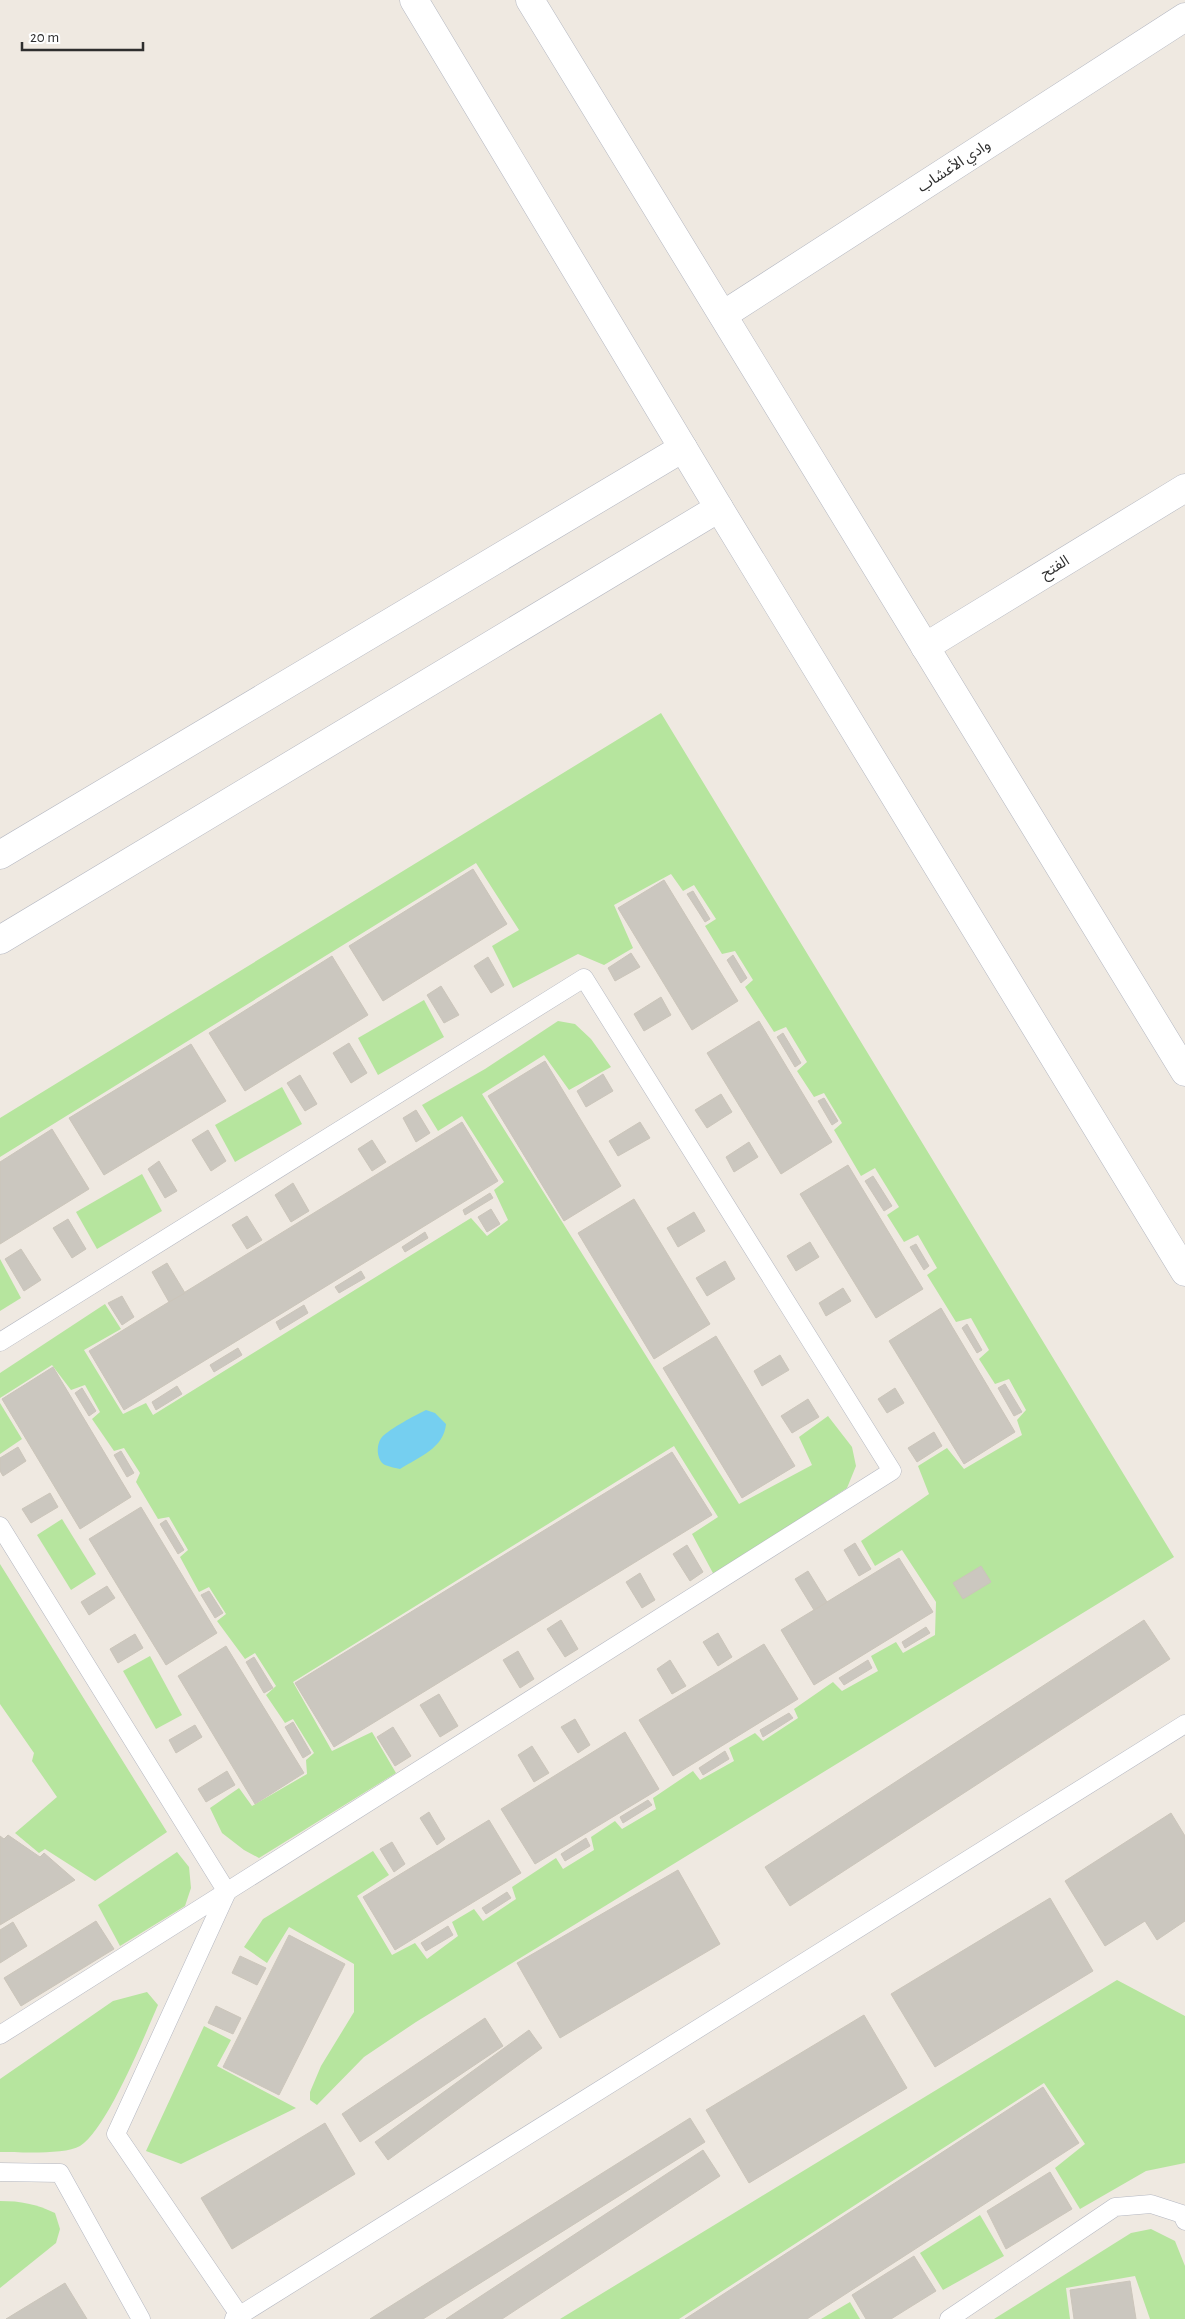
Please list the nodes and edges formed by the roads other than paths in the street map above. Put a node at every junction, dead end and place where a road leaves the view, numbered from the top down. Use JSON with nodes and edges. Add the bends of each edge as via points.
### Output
{"nodes":[{"id":1,"x":414,"y":0,"type":"edge"},
{"id":2,"x":530,"y":0,"type":"edge"},
{"id":3,"x":1185,"y":17,"type":"edge"},
{"id":4,"x":723,"y":315,"type":"junction"},
{"id":5,"x":683,"y":448,"type":"junction"},
{"id":6,"x":1185,"y":488,"type":"edge"},
{"id":7,"x":719,"y":508,"type":"junction"},
{"id":8,"x":925,"y":646,"type":"junction"},
{"id":9,"x":0,"y":855,"type":"edge"},
{"id":10,"x":0,"y":940,"type":"edge"},
{"id":11,"x":1185,"y":1072,"type":"edge"},
{"id":12,"x":1185,"y":1272,"type":"edge"},
{"id":13,"x":0,"y":1342,"type":"edge"},
{"id":14,"x":0,"y":1526,"type":"edge"},
{"id":15,"x":1185,"y":1724,"type":"edge"},
{"id":16,"x":227,"y":1892,"type":"junction"},
{"id":17,"x":0,"y":2035,"type":"edge"},
{"id":18,"x":0,"y":2172,"type":"edge"},
{"id":19,"x":1185,"y":2221,"type":"edge"},
{"id":20,"x":237,"y":2317,"type":"edge"},
{"id":21,"x":141,"y":2319,"type":"edge"},
{"id":22,"x":949,"y":2319,"type":"edge"}],
"edges":[{"from":1,"to":5,"type":"street"},
{"from":2,"to":4,"type":"street"},
{"from":3,"to":4,"type":"street","name":"وادي الأعشاب"},
{"from":4,"to":8,"type":"street"},
{"from":5,"to":7,"type":"street"},
{"from":5,"to":9,"type":"street"},
{"from":6,"to":8,"type":"street","name":"الفتح"},
{"from":7,"to":10,"type":"street"},
{"from":7,"to":12,"type":"street"},
{"from":8,"to":11,"type":"street"},
{"from":13,"to":16,"type":"lane","via":[[584,978],[892,1471]]},
{"from":14,"to":16,"type":"lane"},
{"from":15,"to":20,"type":"lane"},
{"from":16,"to":17,"type":"lane"},
{"from":16,"to":20,"type":"lane","via":[[116,2134]]},
{"from":18,"to":21,"type":"lane","via":[[60,2173]]},
{"from":19,"to":22,"type":"lane","via":[[1182,2214],[1151,2204],[1115,2207]]}]}
